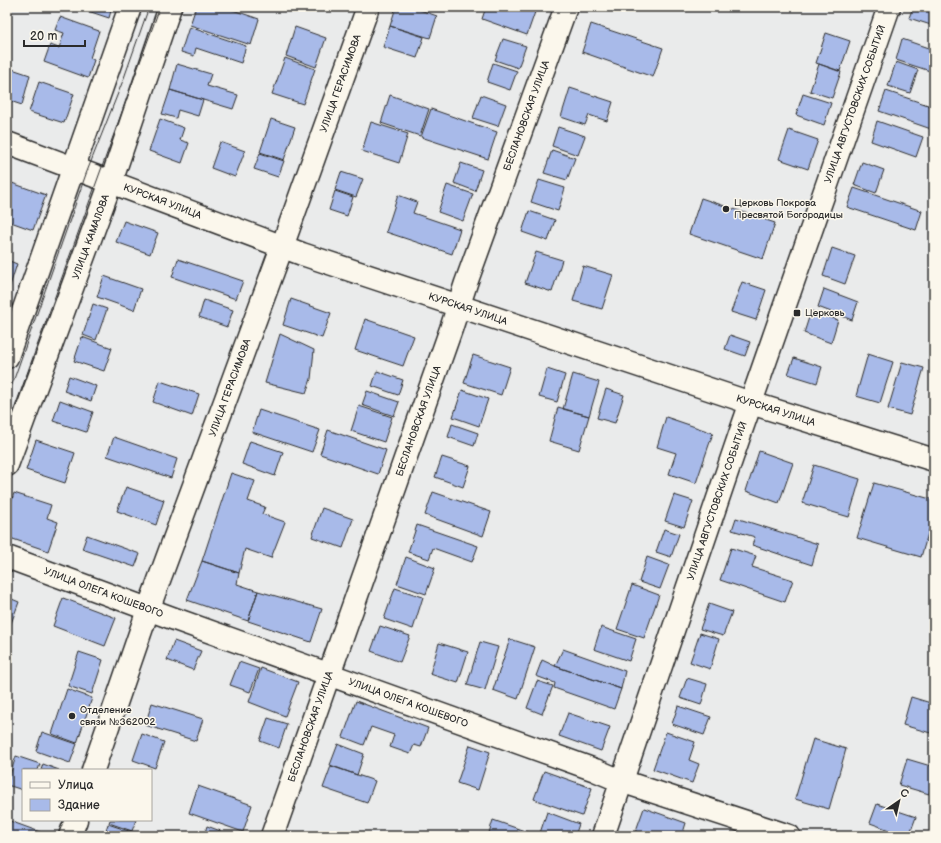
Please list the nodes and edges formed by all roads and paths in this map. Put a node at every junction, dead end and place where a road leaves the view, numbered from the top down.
1 (130, 7) edge
2 (170, 7) edge
3 (368, 7) edge
4 (566, 7) edge
5 (889, 7) edge
6 (7, 143) edge
7 (73, 169) junction
8 (110, 182) junction
9 (282, 247) junction
10 (458, 307) junction
11 (7, 357) edge
12 (751, 403) junction
13 (934, 460) edge
14 (7, 465) edge
15 (7, 556) edge
16 (148, 610) junction
17 (328, 675) junction
18 (93, 769) edge
19 (621, 781) junction
20 (76, 821) edge
21 (70, 836) edge
22 (272, 836) edge
23 (603, 836) edge
24 (789, 836) edge

1 - 7 street
2 - 8 street, УЛИЦА КАМАЛОВА
3 - 9 street, УЛИЦА ГЕРАСИМОВА
4 - 10 street, БЕСЛАНОВСКАЯ УЛИЦА
5 - 12 street, УЛИЦА АВГУСТОВСКИХ СОБЫТИЙ
6 - 7 street, КУРСКАЯ УЛИЦА
7 - 8 street, КУРСКАЯ УЛИЦА
7 - 11 street
8 - 9 street, КУРСКАЯ УЛИЦА
8 - 14 street, УЛИЦА КАМАЛОВА
9 - 10 street, КУРСКАЯ УЛИЦА
9 - 16 street, УЛИЦА ГЕРАСИМОВА
10 - 12 street, КУРСКАЯ УЛИЦА
10 - 17 street, БЕСЛАНОВСКАЯ УЛИЦА
12 - 13 street, КУРСКАЯ УЛИЦА
12 - 19 street, УЛИЦА АВГУСТОВСКИХ СОБЫТИЙ
15 - 16 street, УЛИЦА ОЛЕГА КОШЕВОГО
16 - 17 street, УЛИЦА ОЛЕГА КОШЕВОГО
16 - 18 street, УЛИЦА ГЕРАСИМОВА
17 - 19 street, УЛИЦА ОЛЕГА КОШЕВОГО
17 - 22 street, БЕСЛАНОВСКАЯ УЛИЦА
19 - 23 street, УЛИЦА АВГУСТОВСКИХ СОБЫТИЙ
19 - 24 street, УЛИЦА ОЛЕГА КОШЕВОГО
20 - 21 street

